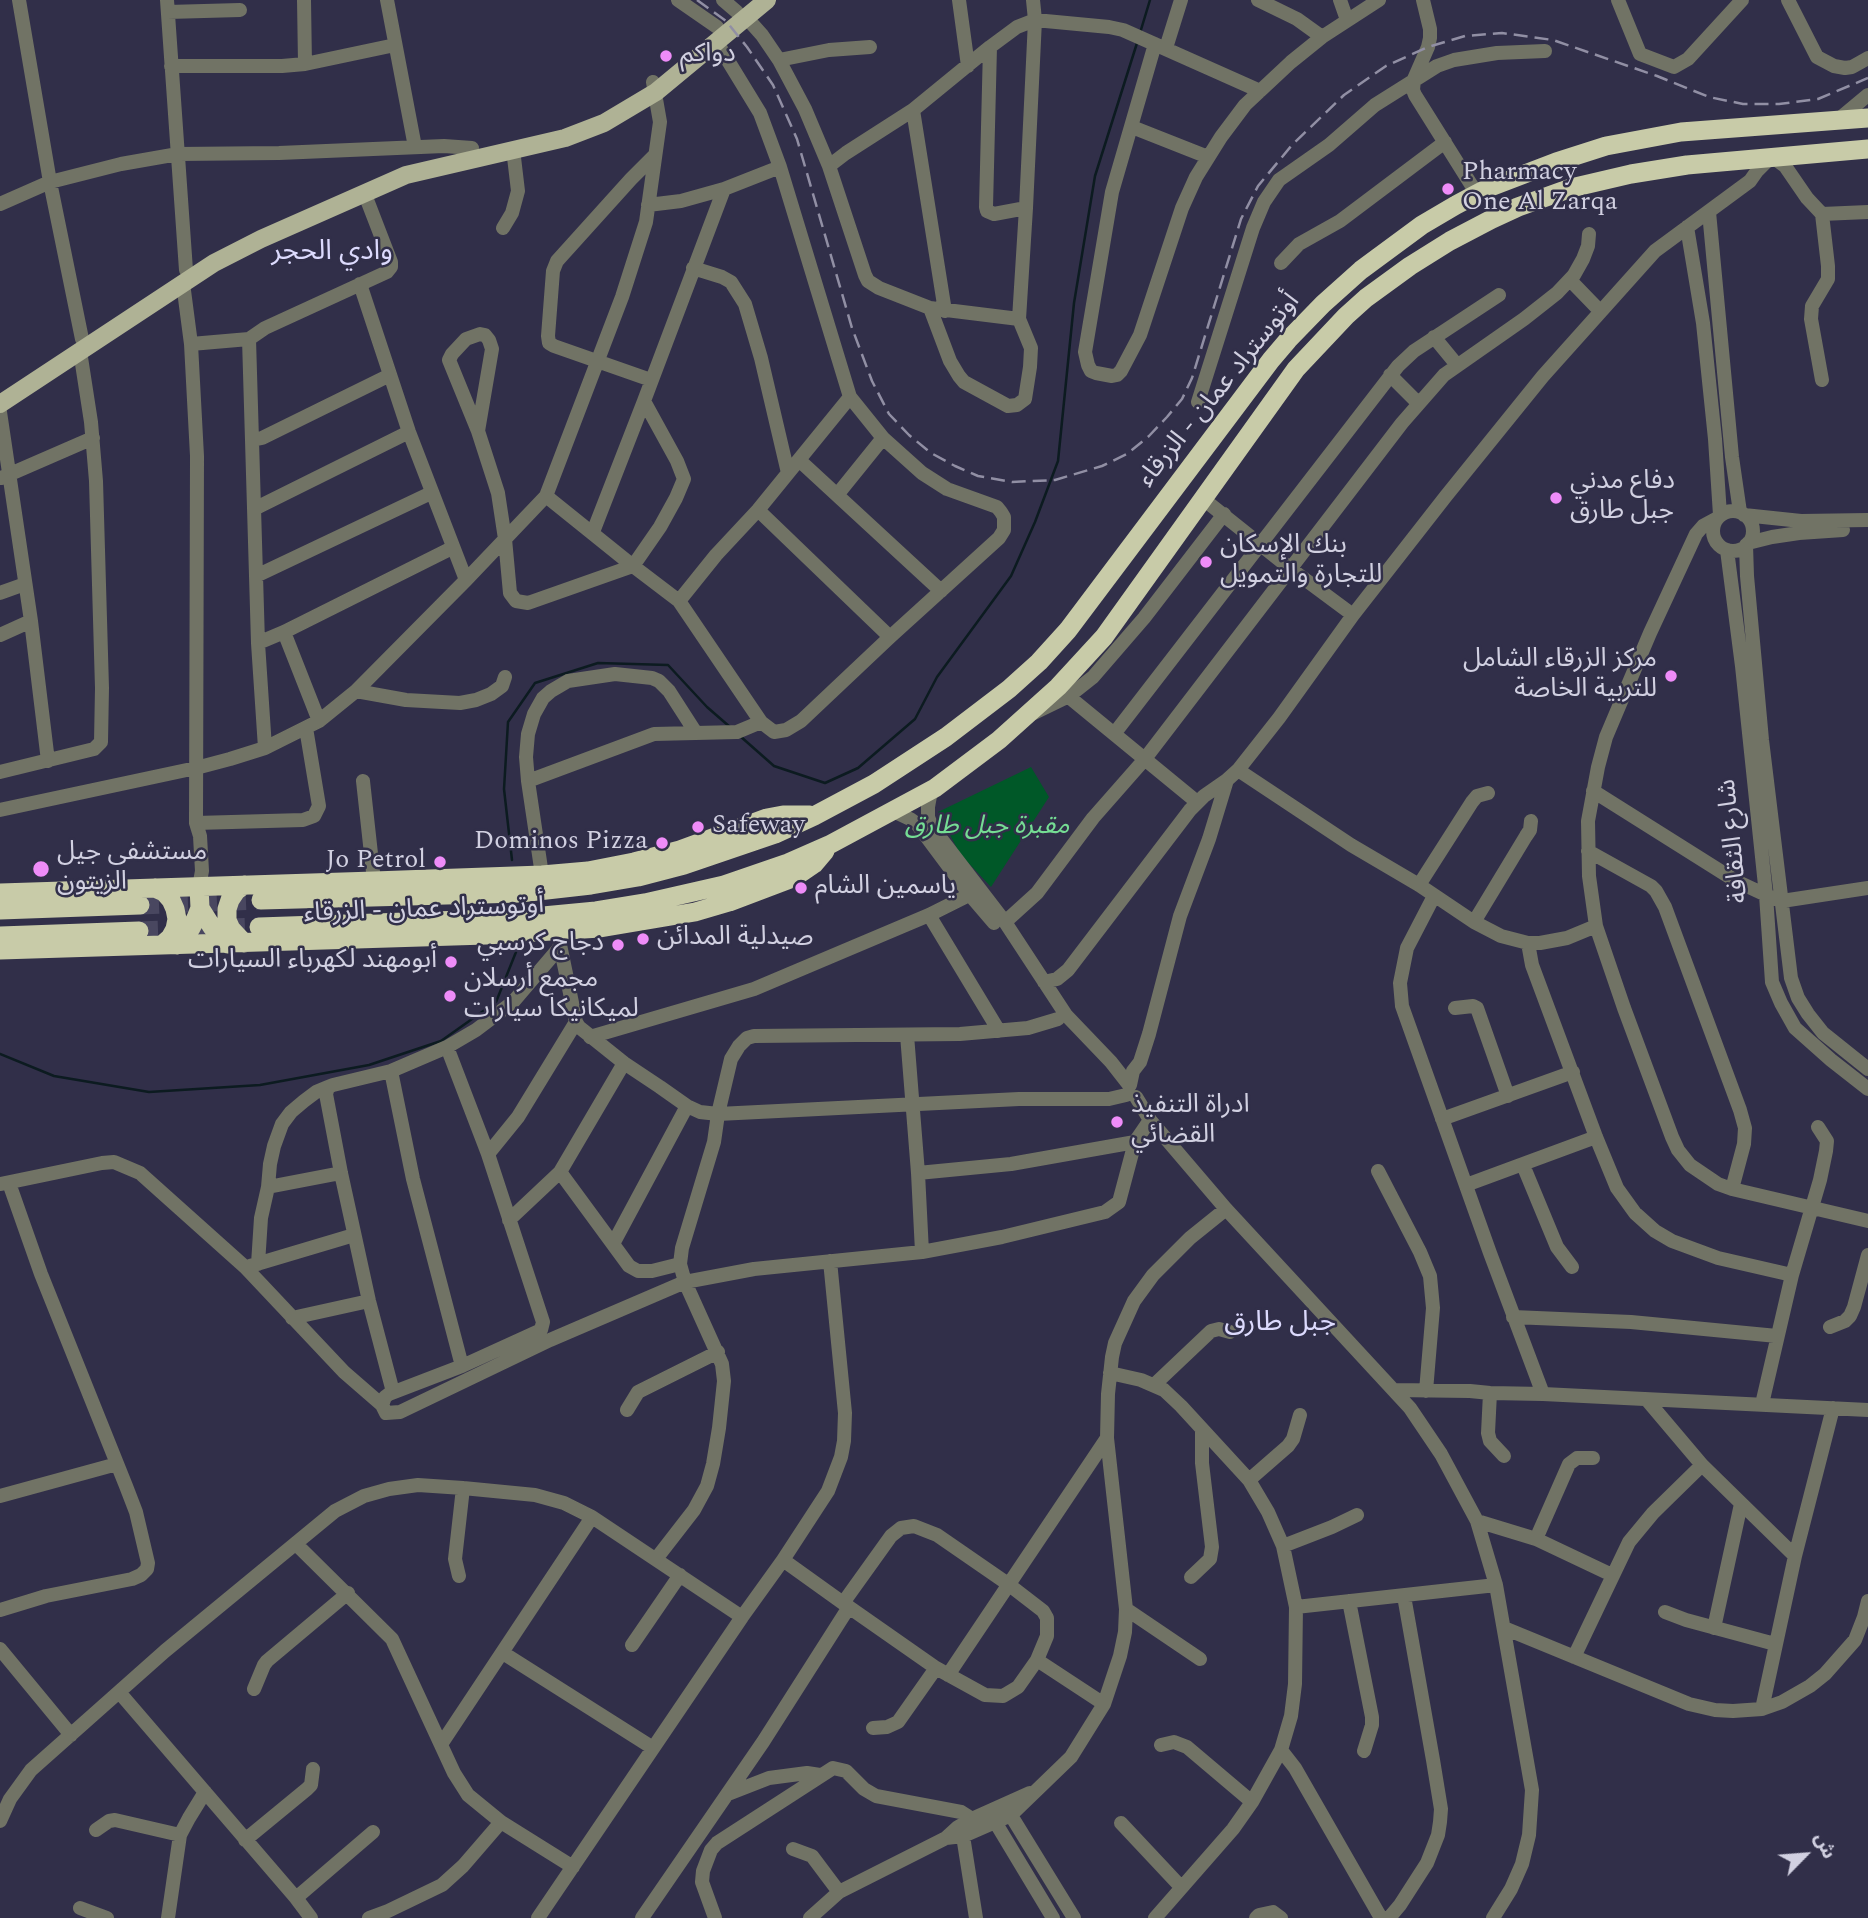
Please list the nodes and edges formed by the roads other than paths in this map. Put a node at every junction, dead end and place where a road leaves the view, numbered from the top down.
1 (19, 0) edge
2 (304, 0) edge
3 (387, 0) edge
4 (678, 0) edge
5 (723, 0) edge
6 (767, 0) edge
7 (959, 0) edge
8 (1033, 0) edge
9 (1181, 0) edge
10 (1258, 0) edge
11 (1340, 0) edge
12 (1379, 0) edge
13 (1423, 0) edge
14 (1618, 0) edge
15 (1742, 0) edge
16 (1788, 0) edge
17 (167, 6) edge
18 (745, 9) edge
19 (240, 10) dead end
20 (1034, 20) junction
21 (1347, 20) junction
22 (717, 34) junction
23 (1322, 37) junction
24 (1155, 43) junction
25 (395, 45) junction
26 (870, 47) dead end
27 (990, 47) junction
28 (1545, 51) dead end
29 (1868, 58) edge
30 (779, 60) junction
31 (304, 64) junction
32 (171, 66) junction
33 (968, 66) junction
34 (1414, 79) junction
35 (655, 87) junction
36 (1259, 90) junction
37 (1868, 95) edge
38 (1868, 106) edge
39 (914, 110) junction
40 (1852, 119) edge
41 (1132, 127) junction
42 (1445, 142) junction
43 (415, 147) junction
44 (472, 148) junction
45 (513, 149) junction
46 (1868, 149) edge
47 (178, 154) junction
48 (654, 156) junction
49 (1208, 157) junction
50 (1774, 158) junction
51 (829, 166) junction
52 (780, 167) junction
53 (50, 182) junction
54 (724, 189) junction
55 (364, 192) junction
56 (1477, 194) junction
57 (0, 204) edge
58 (648, 205) junction
59 (1026, 208) junction
60 (1709, 212) junction
61 (1868, 212) edge
62 (1822, 214) junction
63 (1687, 227) junction
64 (503, 228) dead end
65 (1589, 234) dead end
66 (1281, 263) dead end
67 (693, 268) junction
68 (184, 276) junction
69 (1570, 280) junction
70 (360, 284) junction
71 (1499, 295) dead end
72 (930, 308) junction
73 (945, 311) junction
74 (1600, 312) junction
75 (1018, 319) junction
76 (1434, 337) junction
77 (249, 339) junction
78 (191, 344) junction
79 (81, 345) junction
80 (597, 362) junction
81 (1457, 365) junction
82 (390, 375) junction
83 (1390, 375) junction
84 (651, 380) junction
85 (1822, 380) dead end
86 (0, 394) edge
87 (850, 397) junction
88 (644, 401) junction
89 (1198, 402) dead end
90 (1419, 403) junction
91 (0, 404) edge
92 (0, 412) edge
93 (478, 431) junction
94 (408, 432) junction
95 (93, 438) junction
96 (883, 438) junction
97 (252, 440) junction
98 (799, 460) junction
99 (788, 473) junction
100 (4, 477) edge
101 (431, 493) junction
102 (837, 495) junction
103 (546, 496) junction
104 (1202, 498) junction
105 (254, 509) junction
106 (758, 510) junction
107 (1224, 514) junction
108 (1742, 514) junction
109 (1718, 517) junction
110 (1868, 520) edge
111 (1868, 528) edge
112 (593, 532) junction
113 (505, 538) junction
114 (1714, 538) junction
115 (1260, 544) junction
116 (1692, 544) junction
117 (1747, 544) junction
118 (453, 548) junction
119 (1727, 550) junction
120 (633, 566) junction
121 (1292, 569) junction
122 (256, 576) junction
123 (466, 580) junction
124 (25, 584) junction
125 (941, 591) junction
126 (0, 593) edge
127 (679, 601) junction
128 (1353, 615) junction
129 (30, 621) junction
130 (284, 632) junction
131 (0, 635) edge
132 (890, 637) junction
133 (258, 643) junction
134 (505, 677) dead end
135 (356, 691) junction
136 (1064, 692) junction
137 (761, 722) junction
138 (313, 725) junction
139 (696, 733) junction
140 (1114, 734) junction
141 (265, 748) junction
142 (1144, 760) junction
143 (48, 761) junction
144 (196, 768) junction
145 (0, 772) edge
146 (1233, 775) junction
147 (363, 780) dead end
148 (528, 781) junction
149 (935, 788) junction
150 (1593, 791) junction
151 (1488, 793) dead end
152 (1197, 802) junction
153 (0, 810) edge
154 (893, 811) junction
155 (1531, 821) dead end
156 (196, 823) junction
157 (1588, 851) junction
158 (682, 858) junction
159 (542, 875) junction
160 (374, 881) junction
161 (244, 885) junction
162 (1419, 885) junction
163 (199, 887) junction
164 (155, 888) junction
165 (1868, 888) edge
166 (0, 893) edge
167 (974, 893) junction
168 (1766, 895) junction
169 (1434, 896) junction
170 (261, 900) tunnel mouth
171 (1782, 901) junction
172 (693, 903) junction
173 (140, 905) tunnel mouth
174 (200, 908) junction
175 (0, 910) edge
176 (929, 915) junction
177 (1005, 922) junction
178 (1474, 922) junction
179 (1596, 926) junction
180 (259, 927) tunnel mouth
181 (139, 931) tunnel mouth
182 (0, 936) edge
183 (559, 940) junction
184 (236, 943) junction
185 (1528, 943) junction
186 (170, 945) junction
187 (0, 950) edge
188 (1044, 982) junction
189 (1455, 1008) dead end
190 (1058, 1019) junction
191 (576, 1022) junction
192 (999, 1031) junction
193 (907, 1035) junction
194 (590, 1037) junction
195 (447, 1046) junction
196 (624, 1063) junction
197 (1868, 1069) edge
198 (391, 1071) junction
199 (1573, 1072) junction
200 (328, 1087) junction
201 (1868, 1088) edge
202 (1131, 1090) junction
203 (1508, 1096) junction
204 (912, 1104) junction
205 (687, 1106) junction
206 (718, 1114) junction
207 (1442, 1119) junction
208 (1150, 1120) junction
209 (1818, 1127) dead end
210 (1596, 1137) junction
211 (1136, 1142) junction
212 (488, 1154) junction
213 (1523, 1165) junction
214 (1378, 1171) dead end
215 (561, 1172) junction
216 (341, 1173) junction
217 (918, 1173) junction
218 (4, 1184) edge
219 (1466, 1185) junction
220 (268, 1187) junction
221 (1732, 1189) junction
222 (1810, 1208) junction
223 (1226, 1209) junction
224 (509, 1220) junction
225 (1868, 1221) edge
226 (354, 1235) junction
227 (613, 1244) junction
228 (922, 1252) junction
229 (1868, 1255) edge
230 (830, 1261) junction
231 (680, 1264) junction
232 (251, 1266) junction
233 (1572, 1267) dead end
234 (1792, 1275) junction
235 (685, 1282) junction
236 (369, 1301) junction
237 (1513, 1317) junction
238 (292, 1318) junction
239 (1830, 1327) dead end
240 (1230, 1332) dead end
241 (1776, 1336) junction
242 (718, 1352) junction
243 (462, 1366) junction
244 (1110, 1373) junction
245 (1153, 1384) junction
246 (1394, 1390) junction
247 (1426, 1391) junction
248 (394, 1392) junction
249 (1490, 1393) junction
250 (1543, 1394) junction
251 (1647, 1400) junction
252 (1762, 1404) junction
253 (382, 1405) junction
254 (1833, 1408) junction
255 (627, 1410) dead end
256 (1868, 1410) edge
257 (1300, 1415) dead end
258 (1202, 1429) junction
259 (1107, 1438) junction
260 (1504, 1456) dead end
261 (1593, 1458) dead end
262 (117, 1464) junction
263 (1702, 1465) junction
264 (1249, 1480) junction
265 (463, 1488) junction
266 (0, 1496) edge
267 (1741, 1503) junction
268 (1357, 1515) dead end
269 (592, 1517) junction
270 (1477, 1521) junction
271 (1535, 1539) junction
272 (296, 1544) junction
273 (1283, 1546) junction
274 (1795, 1556) junction
275 (656, 1559) junction
276 (783, 1560) junction
277 (680, 1575) junction
278 (1612, 1575) junction
279 (459, 1576) dead end
280 (1191, 1577) dead end
281 (1008, 1584) junction
282 (1496, 1585) junction
283 (348, 1593) junction
284 (1404, 1596) junction
285 (1349, 1601) junction
286 (1868, 1601) edge
287 (846, 1605) junction
288 (1296, 1607) junction
289 (1126, 1609) junction
290 (0, 1611) edge
291 (1665, 1612) dead end
292 (742, 1617) junction
293 (1504, 1628) junction
294 (1714, 1628) junction
295 (1775, 1644) junction
296 (632, 1645) dead end
297 (0, 1649) edge
298 (503, 1653) junction
299 (1574, 1657) junction
300 (1200, 1658) dead end
301 (1037, 1660) junction
302 (942, 1672) junction
303 (254, 1689) dead end
304 (119, 1692) junction
305 (1104, 1704) junction
306 (1762, 1709) junction
307 (873, 1728) dead end
308 (71, 1735) junction
309 (442, 1743) junction
310 (1161, 1745) dead end
311 (653, 1748) junction
312 (1281, 1749) junction
313 (1364, 1751) dead end
314 (313, 1769) dead end
315 (820, 1775) junction
316 (205, 1792) junction
317 (727, 1795) junction
318 (1252, 1802) junction
319 (1008, 1810) junction
320 (992, 1817) junction
321 (972, 1819) junction
322 (0, 1821) edge
323 (501, 1822) junction
324 (1121, 1823) dead end
325 (96, 1830) dead end
326 (373, 1832) dead end
327 (960, 1832) junction
328 (180, 1835) junction
329 (245, 1840) junction
330 (793, 1849) dead end
331 (573, 1867) junction
332 (1181, 1887) junction
333 (839, 1892) junction
334 (296, 1898) junction
335 (80, 1908) dead end
336 (390, 1914) edge
337 (1162, 1915) edge
338 (107, 1918) edge
339 (168, 1918) edge
340 (310, 1918) edge
341 (369, 1918) edge
342 (538, 1918) edge
343 (642, 1918) edge
344 (715, 1918) edge
345 (810, 1918) edge
346 (976, 1918) edge
347 (1053, 1918) edge
348 (1074, 1918) edge
349 (1256, 1918) edge
350 (1281, 1918) edge
351 (1381, 1918) edge
352 (1389, 1918) edge
353 (1493, 1918) edge

1 - 53 street
2 - 31 street
3 - 25 street
4 - 22 street
5 - 18 street
6 - 18 main road
7 - 33 street
8 - 20 street
9 - 24 street
10 - 23 street
11 - 21 street
12 - 21 street
13 - 34 street
14 - 15 street
16 - 29 street
17 - 19 street
17 - 32 street
18 - 22 main road
18 - 30 street
20 - 24 street
20 - 27 street
20 - 59 street
21 - 23 street
22 - 35 main road
22 - 52 street
23 - 36 street
24 - 36 street
24 - 41 street
25 - 31 street
25 - 43 street
26 - 30 street
27 - 33 street
27 - 59 street
28 - 34 street
30 - 51 street
31 - 32 street
32 - 47 street
33 - 39 street
34 - 42 street
34 - 89 street
35 - 44 main road
35 - 45 main road
35 - 48 street
36 - 49 street
37 - 40 street
38 - 40 street
39 - 51 street
39 - 73 street
40 - 56 highway, أوتوستراد عمان - الزرقاء
41 - 49 street
41 - 49 street
42 - 56 street
42 - 66 street
43 - 44 street
43 - 47 street
44 - 68 main road
45 - 55 main road
45 - 64 street
46 - 50 highway, أوتوستراد عمان - الزرقاء
47 - 53 street
47 - 68 street
48 - 58 street
48 - 80 street
50 - 60 street
50 - 62 street
50 - 104 highway, أوتوستراد عمان - الزرقاء
51 - 72 street
52 - 54 street
52 - 87 street
53 - 57 street
53 - 79 street
54 - 58 street
54 - 67 street
55 - 68 main road
55 - 70 street
56 - 158 highway, أوتوستراد عمان - الزرقاء
58 - 80 street
59 - 75 street
60 - 63 street
60 - 108 street
61 - 62 street
62 - 85 street
63 - 74 street
63 - 109 street
65 - 69 street
67 - 84 street
67 - 99 street
68 - 78 street
68 - 79 main road
69 - 74 street
69 - 81 street
70 - 77 street
70 - 82 street
71 - 76 street
72 - 73 street
72 - 75 street
73 - 75 street
74 - 128 street
76 - 81 street
76 - 83 street
77 - 78 street
77 - 97 street
78 - 144 street
79 - 86 main road
79 - 91 main road
79 - 95 street
80 - 84 street
80 - 103 street
81 - 90 street
82 - 94 street
82 - 97 street
83 - 90 street
83 - 115 street
84 - 88 street
87 - 96 street
87 - 98 street
88 - 112 street
88 - 120 street
90 - 121 street
92 - 100 street
93 - 93 street
93 - 113 street
94 - 101 street
94 - 105 street
95 - 100 street
95 - 143 street
96 - 102 street
96 - 125 street
97 - 105 street
98 - 99 street
98 - 102 street
99 - 106 street
100 - 124 street
101 - 118 street
101 - 122 street
102 - 125 street
103 - 112 street
103 - 113 street
104 - 107 street
104 - 136 highway, أوتوستراد عمان - الزرقاء
105 - 122 street
106 - 127 street
106 - 132 street
107 - 115 street
107 - 136 street
108 - 109 street
108 - 110 street
108 - 117 street
109 - 114 street
109 - 116 street
111 - 117 street
112 - 120 street
113 - 120 street
113 - 123 street
114 - 116 street
114 - 119 street
115 - 121 street
115 - 140 street
116 - 150 street
117 - 119 street
117 - 171 street, شارع الثقافة
118 - 123 street
118 - 130 street
119 - 168 street, شارع الثقافة
120 - 127 street
121 - 128 street
121 - 142 street
122 - 133 street
123 - 135 street
124 - 126 street
124 - 129 street
125 - 132 street
127 - 137 street
128 - 146 street
129 - 131 street
129 - 143 street
130 - 133 street
130 - 138 street
132 - 137 street
133 - 141 street
134 - 135 street
135 - 138 street
136 - 140 street
136 - 149 highway, أوتوستراد عمان - الزرقاء
137 - 139 street
138 - 141 street
138 - 156 street
139 - 148 street
139 - 148 street
140 - 142 street
141 - 144 street
142 - 152 street
142 - 177 street
143 - 145 street
144 - 153 street
144 - 156 street
146 - 152 street
146 - 162 street
146 - 202 street
147 - 160 street
148 - 159 street
149 - 154 highway, أوتوستراد عمان - الزرقاء
149 - 167 street
150 - 157 street
150 - 168 street
151 - 162 street
152 - 188 street
154 - 167 street
154 - 172 highway, أوتوستراد عمان - الزرقاء
155 - 178 street
156 - 163 street
157 - 179 street
157 - 221 street
158 - 159 highway, أوتوستراد عمان - الزرقاء
158 - 170 highway, أوتوستراد عمان - الزرقاء
159 - 160 highway, أوتوستراد عمان - الزرقاء
160 - 161 highway, أوتوستراد عمان - الزرقاء
161 - 163 highway, أوتوستراد عمان - الزرقاء
161 - 184 highway
162 - 169 street
163 - 164 highway, أوتوستراد عمان - الزرقاء
163 - 174 highway
164 - 166 highway, أوتوستراد عمان - الزرقاء
164 - 186 highway
165 - 171 street
167 - 176 street
167 - 177 street
167 - 190 street
168 - 171 street
168 - 201 street, شارع الثقافة
169 - 178 street
169 - 207 street
171 - 197 street, شارع الثقافة
172 - 180 highway, أوتوستراد عمان - الزرقاء
172 - 183 highway, أوتوستراد عمان - الزرقاء
173 - 175 highway
174 - 184 highway
174 - 186 highway
176 - 192 street
176 - 194 street
177 - 188 street
178 - 185 street
179 - 185 street
179 - 221 street
181 - 182 highway
183 - 184 highway, أوتوستراد عمان - الزرقاء
183 - 191 street
183 - 195 street
184 - 186 highway, أوتوستراد عمان - الزرقاء
185 - 199 street
186 - 187 highway, أوتوستراد عمان - الزرقاء
188 - 202 street
189 - 203 street
190 - 192 street
190 - 202 street
191 - 194 street
191 - 212 street
192 - 193 street
193 - 204 street
193 - 206 street
194 - 196 street
195 - 198 street
195 - 212 street
196 - 205 street
196 - 215 street
198 - 200 street
198 - 243 street
199 - 203 street
199 - 210 street
200 - 216 street
200 - 220 street
202 - 204 street
202 - 208 street
203 - 207 street
204 - 206 street
204 - 217 street
205 - 206 street
205 - 227 street
206 - 231 street
207 - 219 street
208 - 211 street
208 - 223 street
209 - 222 street
210 - 213 street
210 - 234 street
211 - 217 street
211 - 228 street
212 - 224 street
213 - 219 street
213 - 233 street
214 - 247 street
215 - 224 street
215 - 227 street
216 - 220 street
216 - 226 street
217 - 228 street
218 - 232 street
218 - 262 street
219 - 237 street
220 - 232 street
221 - 222 street
222 - 225 street
222 - 234 street
223 - 244 street
223 - 246 street
224 - 243 street
226 - 232 street
226 - 236 street
227 - 231 street
228 - 230 street
229 - 239 street
230 - 235 street
230 - 276 street
231 - 235 street
232 - 238 street
234 - 241 street
235 - 242 street
235 - 253 street
236 - 238 street
236 - 248 street
237 - 241 street
237 - 250 street
238 - 253 street
240 - 245 street
241 - 252 street
242 - 255 street
242 - 275 street
243 - 248 street
244 - 245 street
244 - 259 street
245 - 258 street
246 - 247 street
246 - 270 street
247 - 249 street
248 - 253 street
249 - 250 street
249 - 260 street
250 - 251 street
251 - 252 street
251 - 263 street
252 - 254 street
254 - 256 street
254 - 274 street
257 - 264 street
258 - 264 street
258 - 280 street
259 - 281 street
259 - 289 street
261 - 271 street
262 - 266 street
262 - 290 street
263 - 267 street
263 - 278 street
264 - 273 street
265 - 269 street
265 - 272 street
265 - 279 street
267 - 274 street
267 - 294 street
268 - 273 street
269 - 275 street
269 - 298 street
270 - 271 street
270 - 282 street
271 - 278 street
272 - 283 street
272 - 304 street
273 - 288 street
274 - 295 street
275 - 277 street
276 - 287 street
276 - 292 street
277 - 292 street
277 - 296 street
278 - 299 street
281 - 287 street
281 - 301 street
281 - 302 street
282 - 284 street
282 - 293 street
283 - 303 street
283 - 309 street
284 - 285 street
284 - 352 street
285 - 288 street
285 - 313 street
286 - 306 street
287 - 302 street
287 - 317 street
288 - 312 street
289 - 300 street
289 - 305 street
291 - 294 street
292 - 311 street
293 - 299 street
293 - 353 street
294 - 295 street
295 - 306 street
297 - 308 street
298 - 309 street
298 - 311 street
299 - 306 street
301 - 302 street
301 - 305 street
302 - 307 street
304 - 308 street
304 - 316 street
305 - 319 street
308 - 322 street
309 - 323 street
310 - 318 street
311 - 331 street
312 - 318 street
312 - 351 street
314 - 329 street
315 - 317 street
315 - 321 street
315 - 344 street
316 - 328 street
316 - 329 street
317 - 343 street
318 - 332 street
319 - 320 street
319 - 348 street
320 - 321 street
320 - 327 street
320 - 347 street
321 - 327 street
323 - 331 street
323 - 336 street
324 - 332 street
325 - 328 street
326 - 334 street
327 - 333 street
327 - 346 street
328 - 339 street
329 - 334 street
330 - 333 street
331 - 342 street
332 - 337 street
333 - 345 street
334 - 340 street
335 - 338 street
336 - 341 street
349 - 350 street

